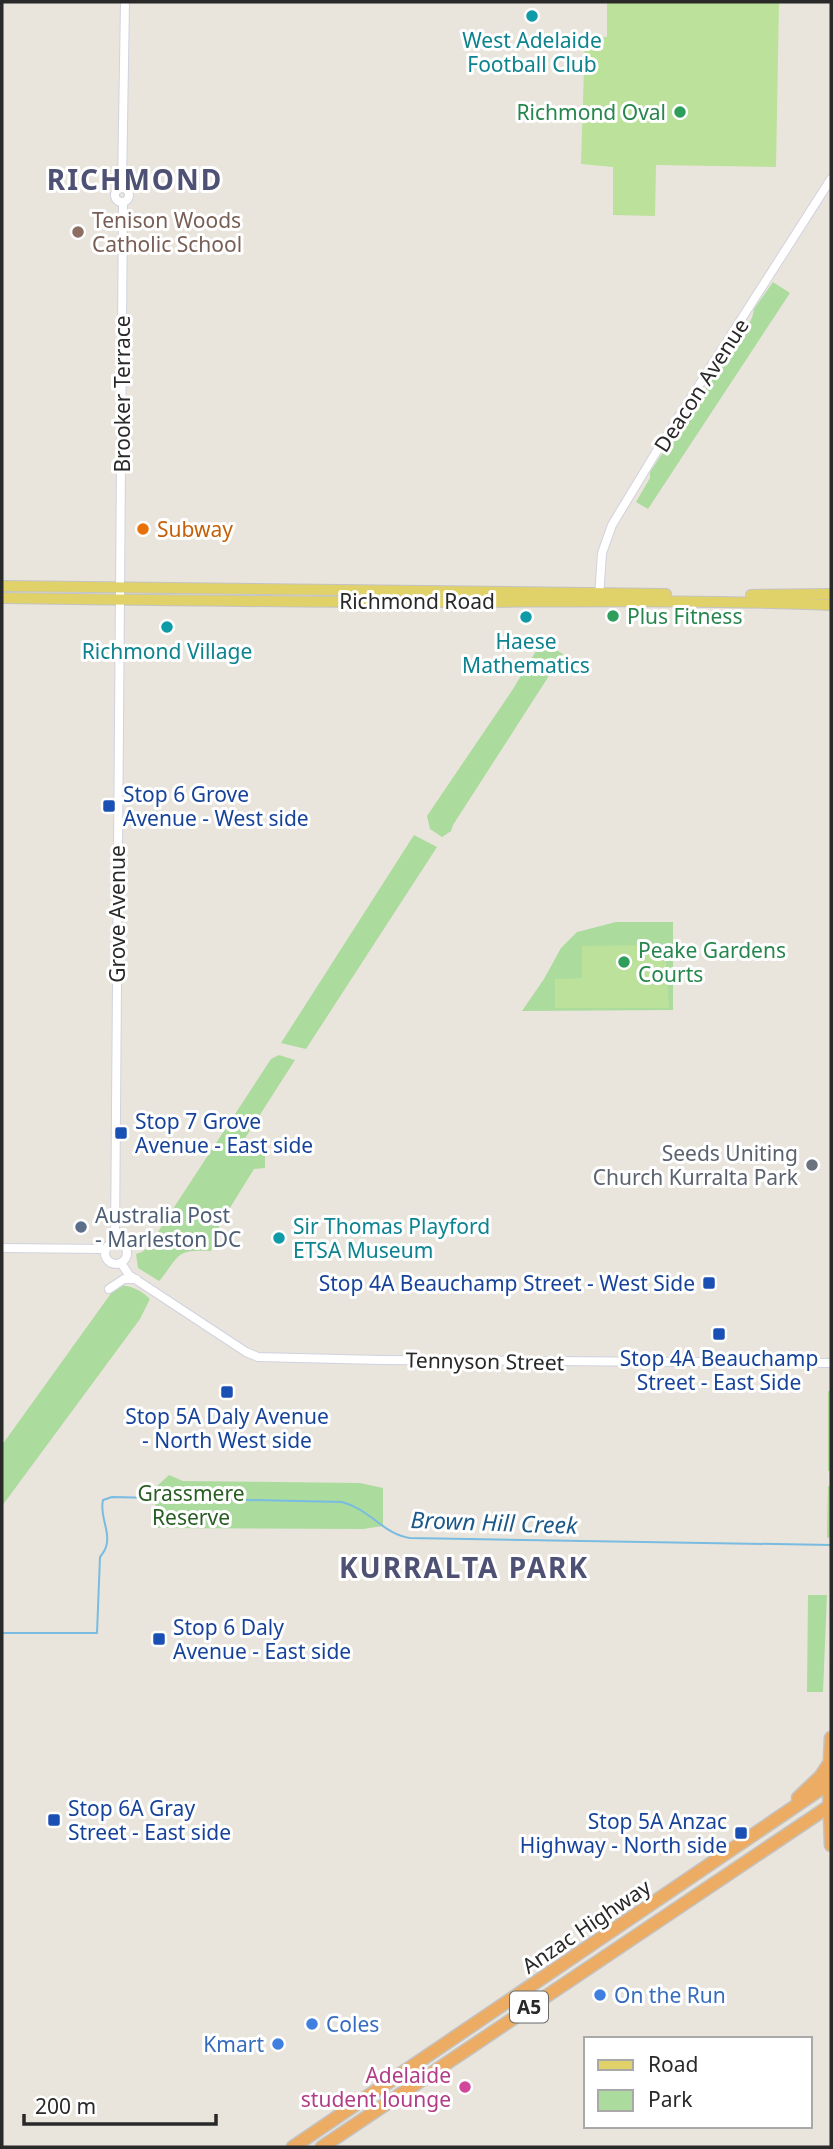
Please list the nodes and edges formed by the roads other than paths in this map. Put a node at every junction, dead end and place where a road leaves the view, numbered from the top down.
1 (125, 2) edge
2 (831, 179) edge
3 (2, 586) edge
4 (120, 587) junction
5 (831, 594) edge
6 (599, 596) junction
7 (2, 598) edge
8 (120, 600) junction
9 (831, 605) edge
10 (115, 1242) junction
11 (2, 1248) edge
12 (106, 1249) junction
13 (123, 1260) junction
14 (136, 1279) junction
15 (109, 1289) dead end
16 (159, 1293) junction
17 (831, 1363) edge
18 (831, 1738) edge
19 (830, 1762) edge
20 (830, 1783) edge
21 (831, 1805) edge
22 (779, 1819) junction
23 (804, 1825) junction
24 (831, 1840) edge
25 (831, 1845) edge
26 (710, 1865) junction
27 (737, 1868) junction
28 (578, 1955) junction
29 (597, 1962) junction
30 (559, 1967) junction
31 (573, 1977) junction
32 (474, 2025) junction
33 (484, 2038) junction
34 (293, 2147) edge
35 (322, 2147) edge

1 - 4 street, Brooker Terrace
2 - 6 street, Deacon Avenue
3 - 4 main road, Richmond Road
4 - 6 main road, Richmond Road
4 - 8 street, Grove Avenue
5 - 6 main road, Richmond Road
6 - 8 main road, Richmond Road
6 - 9 main road, Richmond Road
7 - 8 main road, Richmond Road
8 - 10 street, Grove Avenue
10 - 12 street
10 - 13 street
11 - 12 street
12 - 13 street
13 - 14 street, Tennyson Street
13 - 16 street, Tennyson Street
14 - 15 street
14 - 16 street, Tennyson Street
16 - 17 street, Tennyson Street
18 - 19 highway
19 - 20 highway
19 - 22 highway
20 - 21 highway
20 - 22 highway, Anzac Highway / A5
21 - 23 highway, Anzac Highway / A5
21 - 24 highway
22 - 26 highway, Anzac Highway / A5
23 - 24 highway
23 - 27 highway, Anzac Highway / A5
24 - 25 highway
26 - 27 highway
26 - 28 highway, Anzac Highway / A5
27 - 29 highway, Anzac Highway / A5
28 - 29 highway
28 - 30 highway, Anzac Highway / A5
29 - 31 highway, Anzac Highway / A5
30 - 31 highway
30 - 32 highway, Anzac Highway / A5
31 - 33 highway, Anzac Highway / A5
32 - 33 highway
32 - 34 highway, Anzac Highway / A5
33 - 35 highway, Anzac Highway / A5

